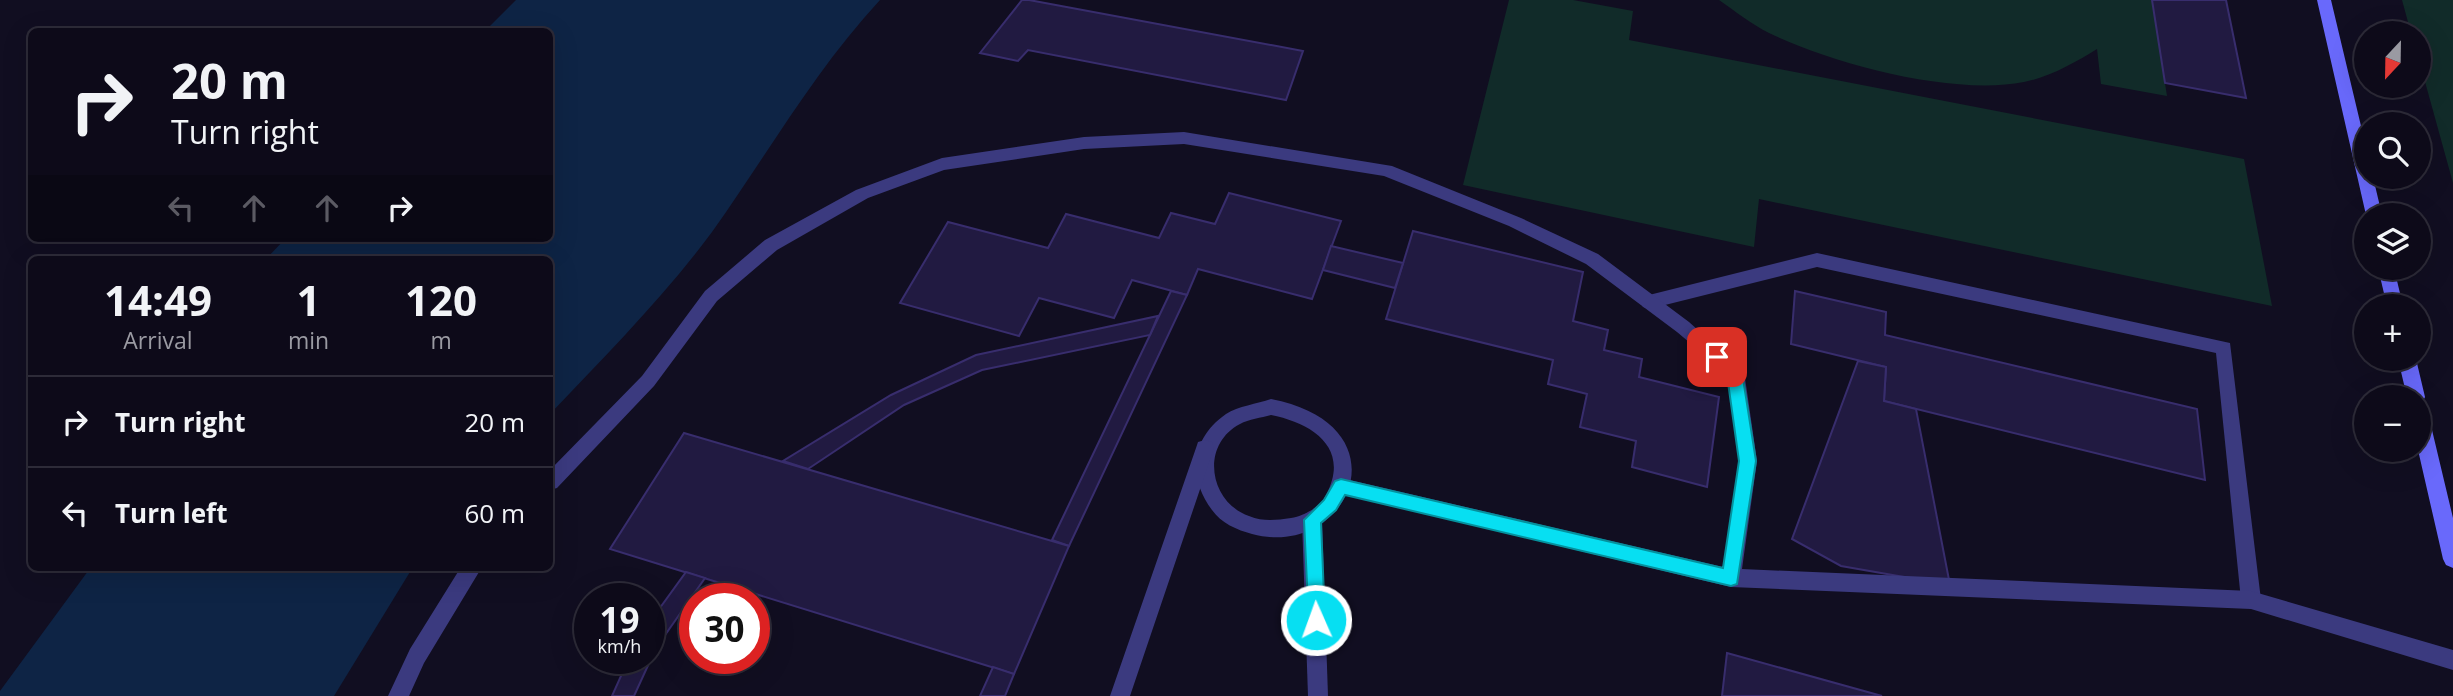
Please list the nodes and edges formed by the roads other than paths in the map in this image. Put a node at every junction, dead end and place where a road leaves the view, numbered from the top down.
1 (2324, 0) edge
2 (2371, 203) edge
3 (1649, 302) junction
4 (1205, 449) junction
5 (2430, 462) edge
6 (553, 479) edge
7 (1341, 486) junction
8 (1312, 520) junction
9 (2453, 559) edge
10 (469, 571) edge
11 (1731, 578) junction
12 (2251, 600) junction
13 (2453, 660) edge
14 (398, 696) edge
15 (1120, 696) edge
16 (1318, 696) edge

1 - 2 main road
3 - 6 street
3 - 11 street
3 - 12 street
4 - 7 street
4 - 8 street
4 - 15 street
5 - 9 main road
7 - 8 street
7 - 11 street
8 - 16 street
10 - 14 street
11 - 12 street
12 - 13 street

